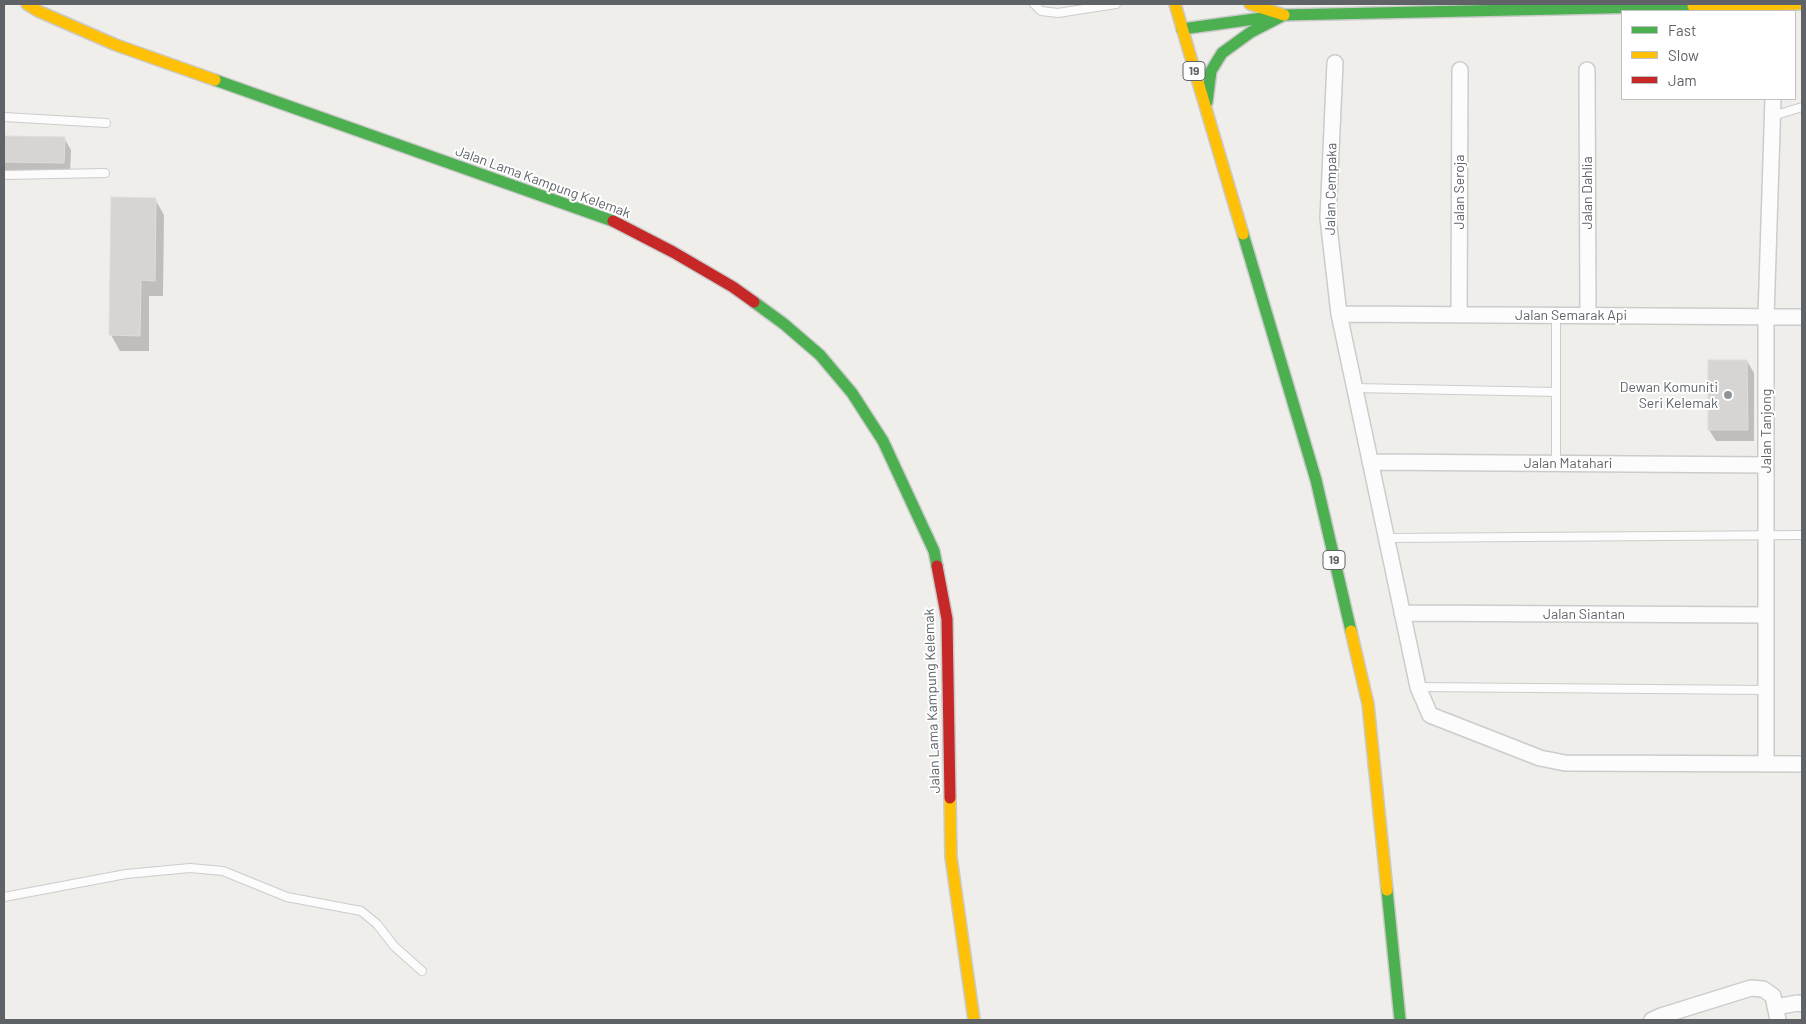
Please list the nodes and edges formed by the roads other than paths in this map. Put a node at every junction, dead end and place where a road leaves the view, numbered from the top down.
1 (26, 4) edge
2 (1034, 4) edge
3 (1116, 4) edge
4 (1175, 4) edge
5 (1250, 4) edge
6 (1802, 4) edge
7 (1106, 5) edge
8 (1694, 5) edge
9 (1284, 15) junction
10 (1182, 29) junction
11 (1335, 63) dead end
12 (1460, 70) dead end
13 (1587, 70) dead end
14 (1773, 100) edge
15 (1802, 108) edge
16 (1206, 112) junction
17 (4, 116) edge
18 (1773, 116) junction
19 (106, 123) dead end
20 (105, 173) dead end
21 (4, 175) edge
22 (1339, 314) junction
23 (1459, 315) junction
24 (1556, 315) junction
25 (1588, 316) junction
26 (1766, 316) junction
27 (1802, 317) edge
28 (1355, 388) junction
29 (1556, 392) junction
30 (1370, 462) junction
31 (1556, 463) junction
32 (1766, 465) junction
33 (1766, 535) junction
34 (1802, 535) edge
35 (1386, 538) junction
36 (1402, 612) junction
37 (1766, 615) junction
38 (1418, 687) junction
39 (1766, 690) junction
40 (1766, 764) junction
41 (1802, 764) edge
42 (4, 897) edge
43 (422, 971) dead end
44 (1802, 1004) edge
45 (1777, 1014) edge
46 (974, 1020) edge
47 (1400, 1020) edge
48 (1652, 1020) edge

1 - 46 street, Jalan Lama Kampung Kelemak
2 - 7 lane
3 - 7 lane
4 - 10 street, 19
5 - 9 street
6 - 8 street
8 - 9 street
9 - 10 street
9 - 16 street
10 - 16 street, 19
11 - 22 street, Jalan Cempaka
12 - 23 street, Jalan Seroja
13 - 25 street, Jalan Dahlia
14 - 18 street, Jalan Tanjong
15 - 18 lane
16 - 47 street, 19
17 - 19 lane
18 - 26 street, Jalan Tanjong
20 - 21 lane
22 - 23 street, Jalan Semarak Api
22 - 28 street, Jalan Cempaka
23 - 24 street, Jalan Semarak Api
24 - 25 street, Jalan Semarak Api
24 - 29 lane
25 - 26 street, Jalan Semarak Api
26 - 27 street, Jalan Semarak Api
26 - 32 street, Jalan Tanjong
28 - 29 lane
28 - 30 street, Jalan Cempaka
29 - 31 lane
30 - 31 street, Jalan Matahari
30 - 35 street, Jalan Cempaka
31 - 32 street, Jalan Matahari
32 - 33 street, Jalan Tanjong
33 - 34 lane
33 - 35 lane
33 - 37 street, Jalan Tanjong
35 - 36 street, Jalan Cempaka
36 - 37 street, Jalan Siantan
36 - 38 street, Jalan Cempaka
37 - 39 street, Jalan Tanjong
38 - 39 lane
38 - 40 street, Jalan Cempaka
39 - 40 street, Jalan Tanjong
40 - 41 street, Jalan Cempaka
42 - 43 lane
44 - 45 street
45 - 48 street

